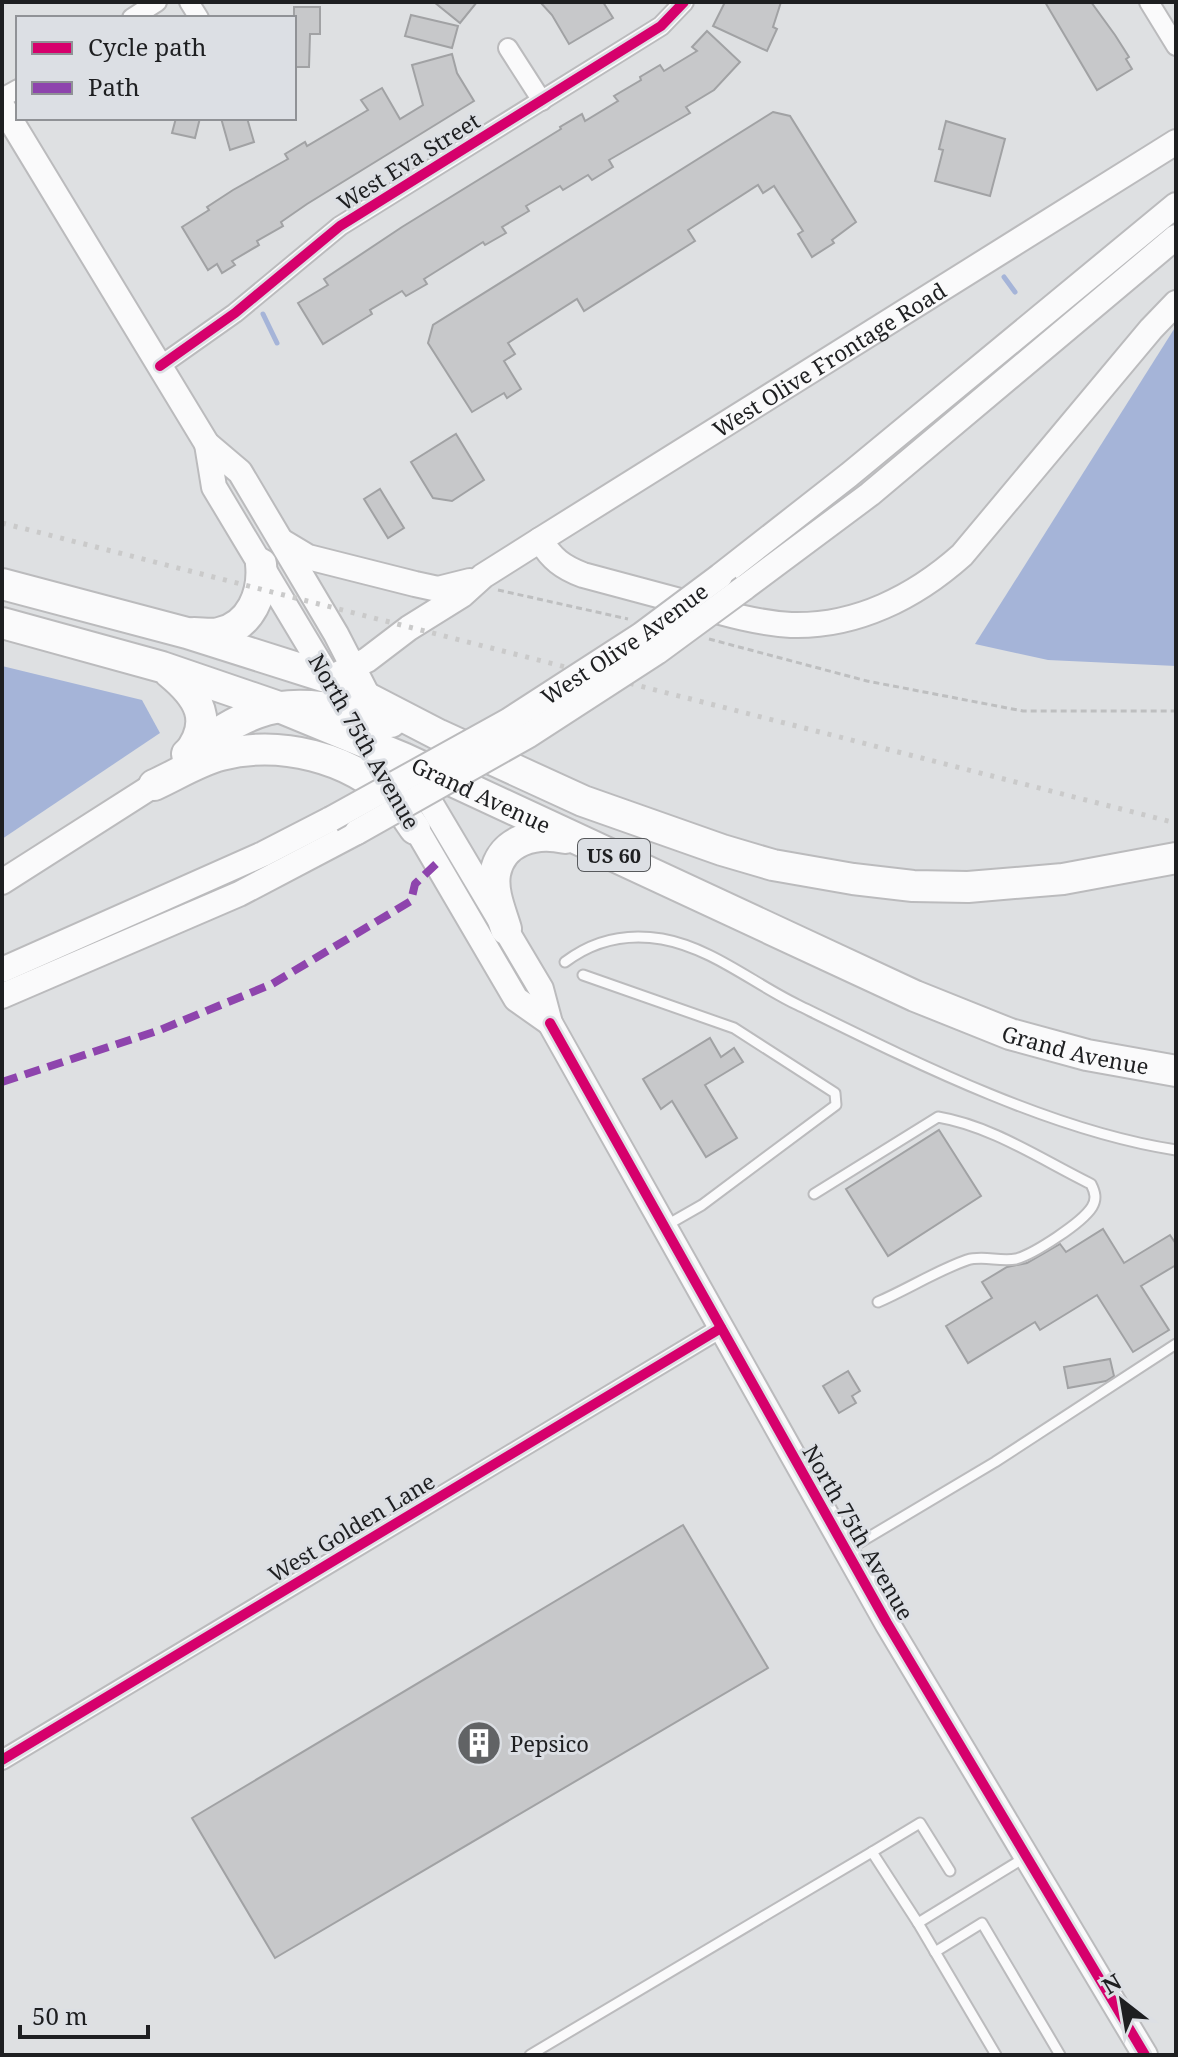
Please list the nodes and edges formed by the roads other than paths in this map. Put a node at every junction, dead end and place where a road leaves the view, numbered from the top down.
1 (157, 2) edge
2 (684, 2) edge
3 (1149, 2) edge
4 (135, 16) edge
5 (1176, 46) edge
6 (508, 48) dead end
7 (542, 101) junction
8 (2, 106) edge
9 (1176, 142) edge
10 (1176, 205) edge
11 (1176, 237) edge
12 (1176, 303) edge
13 (160, 366) junction
14 (207, 444) junction
15 (540, 540) junction
16 (280, 541) junction
17 (261, 564) junction
18 (487, 583) junction
19 (2, 584) edge
20 (2, 623) edge
21 (187, 633) junction
22 (162, 667) junction
23 (340, 673) junction
24 (245, 697) junction
25 (279, 707) junction
26 (366, 718) junction
27 (187, 754) junction
28 (403, 758) junction
29 (154, 785) junction
30 (415, 829) junction
31 (588, 843) junction
32 (1176, 858) edge
33 (2, 882) edge
34 (506, 929) junction
35 (565, 962) dead end
36 (2, 970) edge
37 (583, 975) dead end
38 (2, 996) edge
39 (550, 1023) junction
40 (1176, 1071) edge
41 (1176, 1150) edge
42 (814, 1194) dead end
43 (664, 1227) junction
44 (878, 1302) dead end
45 (721, 1328) junction
46 (1176, 1344) edge
47 (846, 1550) junction
48 (2, 1760) edge
49 (872, 1852) junction
50 (1026, 1857) junction
51 (950, 1871) dead end
52 (918, 1923) junction
53 (935, 1952) junction
54 (530, 2055) edge
55 (996, 2055) edge
56 (1060, 2055) edge
57 (1145, 2055) edge

1 - 4 street
2 - 7 street, West Eva Street
3 - 5 street
6 - 7 street
7 - 13 street, West Eva Street
8 - 13 main road, North 75th Avenue
9 - 15 main road, West Olive Frontage Road
10 - 36 main road, West Olive Avenue, bridge
11 - 38 main road, West Olive Avenue, bridge
12 - 15 main road
13 - 14 main road, North 75th Avenue
14 - 16 main road, North 75th Avenue
14 - 17 main road, North 75th Avenue
15 - 18 main road, West Olive Frontage Road
16 - 18 main road
16 - 23 main road, North 75th Avenue
17 - 21 highway
17 - 23 main road, North 75th Avenue
18 - 23 main road
19 - 21 highway, Grand Avenue / US 60
20 - 22 highway, Grand Avenue / US 60
21 - 23 highway, Grand Avenue / US 60
22 - 24 highway, Grand Avenue / US 60
22 - 27 highway
23 - 24 highway
23 - 26 highway, Grand Avenue / US 60
24 - 25 highway, Grand Avenue / US 60
25 - 26 highway, Grand Avenue / US 60
25 - 27 highway
26 - 28 highway, Grand Avenue / US 60
26 - 30 main road, North 75th Avenue
26 - 32 highway, Grand Avenue / US 60
27 - 29 highway
28 - 31 highway, Grand Avenue / US 60
28 - 34 main road, North 75th Avenue
29 - 30 highway
29 - 33 main road
30 - 39 main road, North 75th Avenue
31 - 34 highway
31 - 40 highway, Grand Avenue / US 60
34 - 39 main road, North 75th Avenue
35 - 41 lane
37 - 43 lane
39 - 43 main road, North 75th Avenue
42 - 44 lane
43 - 45 main road, North 75th Avenue
45 - 47 main road, North 75th Avenue
45 - 48 street, West Golden Lane
46 - 47 lane
47 - 50 main road, North 75th Avenue
49 - 51 lane
49 - 52 lane
49 - 54 lane
50 - 52 lane
50 - 57 main road, North 75th Avenue
52 - 53 lane
53 - 55 lane
53 - 56 lane

